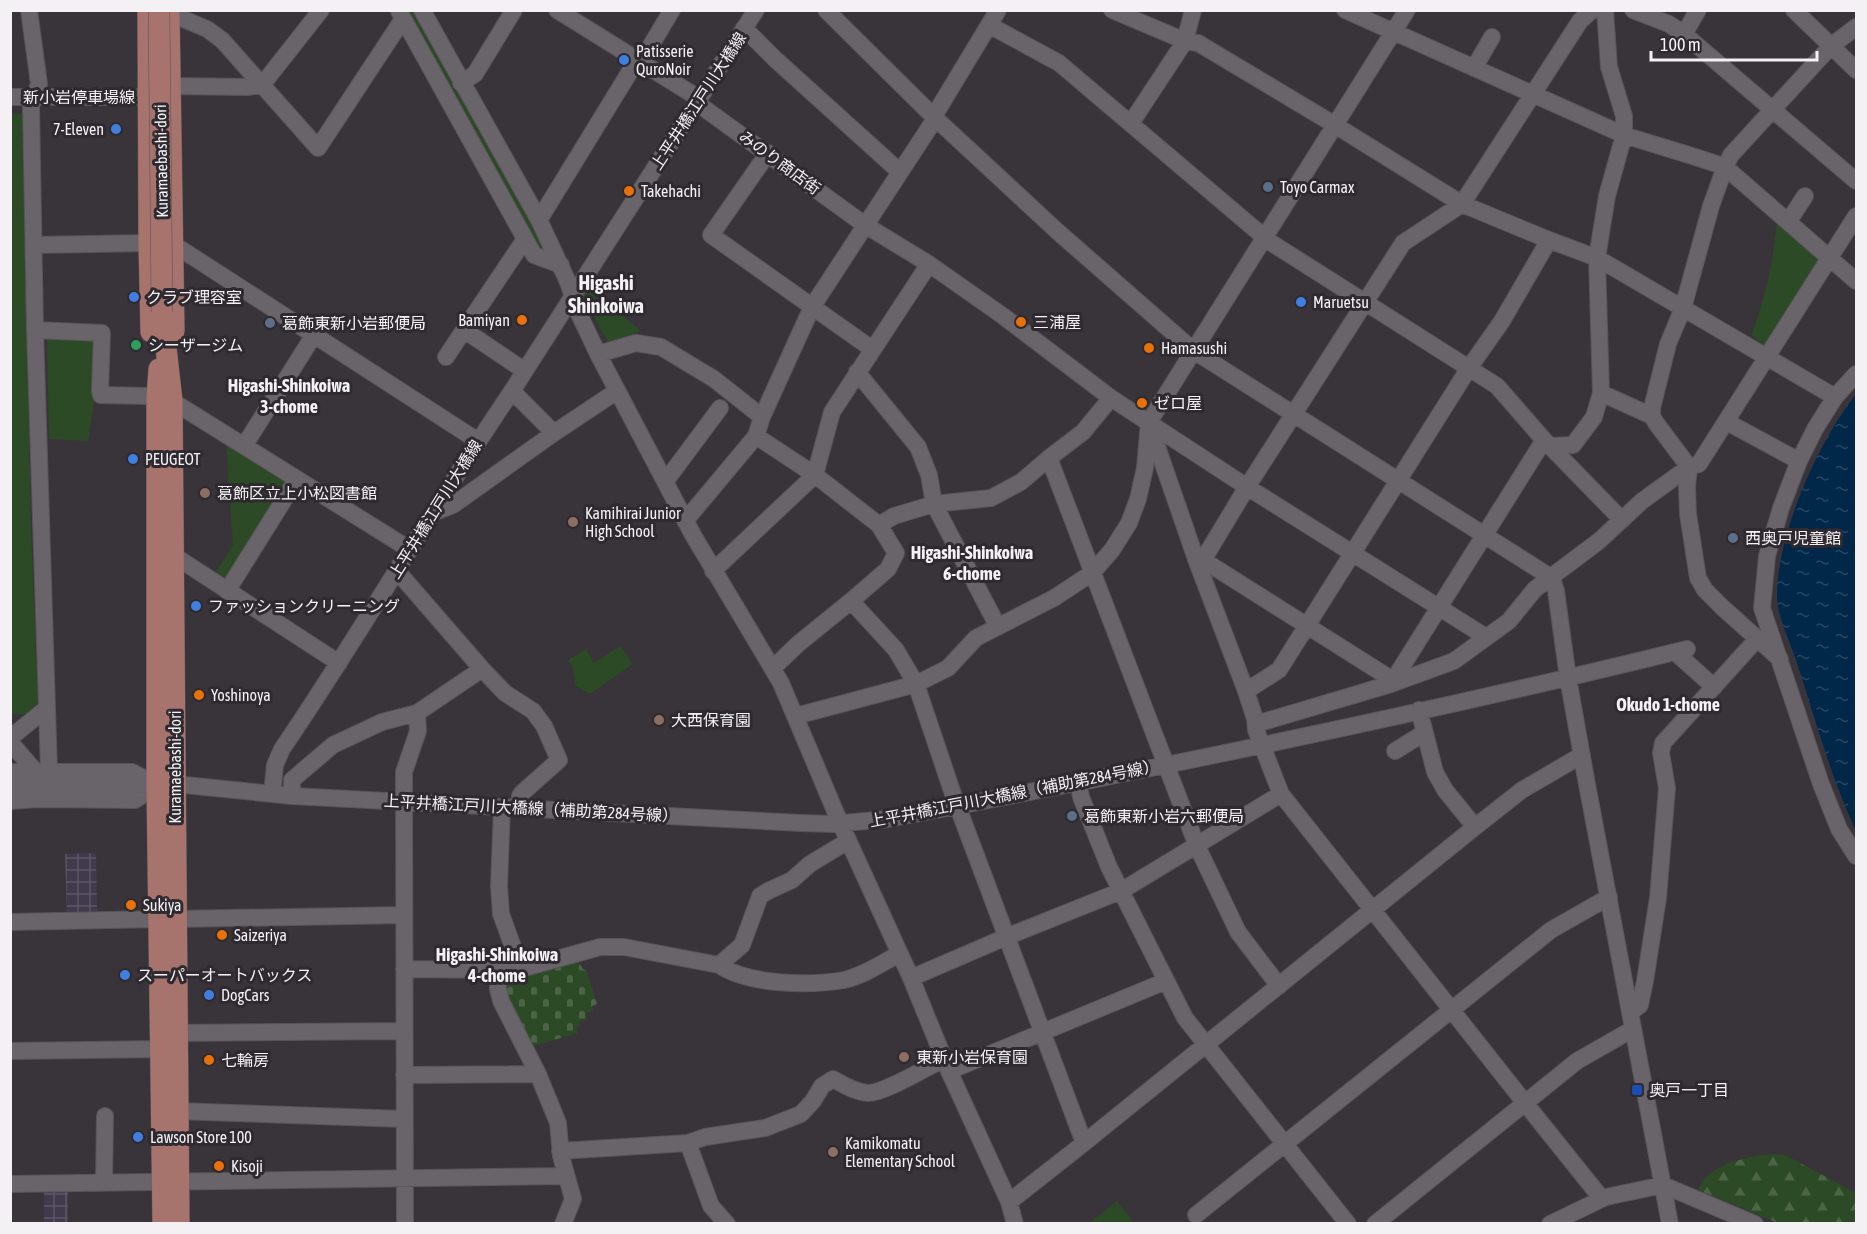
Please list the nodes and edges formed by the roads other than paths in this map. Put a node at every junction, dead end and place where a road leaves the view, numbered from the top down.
1 (29, 10) edge
2 (148, 10) edge
3 (321, 10) edge
4 (422, 10) edge
5 (514, 10) edge
6 (556, 10) edge
7 (672, 10) edge
8 (756, 10) edge
9 (826, 10) edge
10 (998, 10) edge
11 (1112, 10) edge
12 (1193, 10) edge
13 (1345, 10) edge
14 (1407, 10) edge
15 (1592, 10) edge
16 (1605, 10) edge
17 (1633, 10) edge
18 (1698, 10) edge
19 (1794, 10) edge
20 (166, 11) edge
21 (401, 15) edge
22 (989, 25) junction
23 (1857, 27) edge
24 (744, 28) junction
25 (1394, 32) junction
26 (1684, 34) junction
27 (1492, 37) dead end
28 (1185, 40) junction
29 (1831, 46) junction
30 (639, 61) junction
31 (1474, 68) junction
32 (1857, 70) edge
33 (462, 83) junction
34 (262, 85) junction
35 (171, 91) junction
36 (1533, 95) junction
37 (10, 97) edge
38 (34, 97) junction
39 (148, 97) junction
40 (698, 101) junction
41 (1772, 109) junction
42 (934, 117) junction
43 (1131, 123) junction
44 (1335, 125) junction
45 (148, 126) junction
46 (171, 130) junction
47 (1624, 135) junction
48 (768, 153) junction
49 (1725, 167) junction
50 (900, 172) junction
51 (1857, 181) edge
52 (1805, 196) dead end
53 (1462, 204) junction
54 (1857, 216) edge
55 (539, 220) junction
56 (1788, 222) junction
57 (865, 225) junction
58 (1264, 237) junction
59 (525, 239) junction
60 (1549, 240) junction
61 (149, 243) junction
62 (173, 244) junction
63 (34, 245) junction
64 (1830, 257) junction
65 (1598, 258) junction
66 (929, 264) junction
67 (561, 266) junction
68 (1857, 281) edge
69 (574, 296) junction
70 (1365, 302) junction
71 (812, 307) junction
72 (1683, 308) junction
73 (35, 330) junction
74 (464, 330) junction
75 (314, 335) junction
76 (872, 349) junction
77 (1194, 351) junction
78 (598, 354) junction
79 (1767, 356) junction
80 (446, 357) dead end
81 (1469, 368) junction
82 (525, 370) junction
83 (857, 372) junction
84 (1857, 374) edge
85 (512, 391) junction
86 (617, 391) junction
87 (1600, 393) junction
88 (1835, 397) junction
89 (1111, 398) junction
90 (165, 400) junction
91 (720, 408) dead end
92 (1294, 414) junction
93 (1652, 416) junction
94 (762, 417) junction
95 (1149, 422) junction
96 (1727, 422) junction
97 (554, 433) junction
98 (756, 436) junction
99 (478, 441) junction
100 (1547, 443) junction
101 (244, 446) junction
102 (1049, 458) junction
103 (1799, 460) junction
104 (1689, 467) junction
105 (815, 475) junction
106 (297, 479) junction
107 (1399, 480) junction
108 (665, 482) junction
109 (1247, 487) junction
110 (934, 504) junction
111 (433, 513) junction
112 (1622, 520) junction
113 (686, 521) junction
114 (879, 525) junction
115 (1485, 534) junction
116 (409, 549) junction
117 (1352, 553) junction
118 (172, 555) junction
119 (1200, 561) junction
120 (397, 571) junction
121 (713, 571) junction
122 (1092, 573) junction
123 (1552, 578) junction
124 (227, 591) junction
125 (852, 601) junction
126 (1438, 607) junction
127 (1762, 608) junction
128 (1307, 625) junction
129 (998, 627) junction
130 (1486, 637) junction
131 (1754, 637) junction
132 (1780, 659) junction
133 (339, 663) junction
134 (773, 668) junction
135 (482, 669) junction
136 (1568, 678) junction
137 (916, 684) junction
138 (1391, 684) junction
139 (1714, 687) junction
140 (1246, 691) junction
141 (47, 708) junction
142 (1419, 710) junction
143 (417, 712) junction
144 (796, 716) junction
145 (1256, 724) junction
146 (1424, 733) junction
147 (10, 740) edge
148 (1262, 745) junction
149 (1395, 751) dead end
150 (1582, 755) junction
151 (1165, 765) junction
152 (42, 771) junction
153 (10, 772) edge
154 (1078, 782) junction
155 (166, 785) junction
156 (10, 787) edge
157 (272, 794) junction
158 (1281, 794) junction
159 (292, 796) junction
160 (10, 801) edge
161 (403, 801) junction
162 (958, 806) junction
163 (510, 808) junction
164 (840, 823) junction
165 (1475, 827) junction
166 (848, 841) junction
167 (1197, 846) junction
168 (1857, 856) edge
169 (1121, 891) junction
170 (1609, 897) junction
171 (1373, 910) junction
172 (404, 915) junction
173 (168, 919) junction
174 (10, 922) edge
175 (1006, 937) junction
176 (899, 954) junction
177 (719, 965) junction
178 (404, 969) junction
179 (521, 969) junction
180 (497, 970) junction
181 (911, 978) junction
182 (1166, 981) junction
183 (1279, 986) junction
184 (1452, 1010) junction
185 (1632, 1021) junction
186 (404, 1031) junction
187 (177, 1033) junction
188 (1042, 1033) junction
189 (1206, 1045) junction
190 (161, 1050) junction
191 (10, 1051) edge
192 (947, 1065) junction
193 (538, 1074) junction
194 (404, 1075) junction
195 (1525, 1102) junction
196 (177, 1111) junction
197 (105, 1116) dead end
198 (404, 1119) junction
199 (688, 1143) junction
200 (1084, 1143) junction
201 (1285, 1144) junction
202 (560, 1151) junction
203 (566, 1176) junction
204 (405, 1179) junction
205 (170, 1182) junction
206 (104, 1183) junction
207 (10, 1184) edge
208 (1663, 1185) junction
209 (1602, 1199) junction
210 (1009, 1202) junction
211 (1195, 1221) edge
212 (163, 1224) edge
213 (179, 1224) edge
214 (405, 1224) edge
215 (563, 1224) edge
216 (727, 1224) edge
217 (1015, 1224) edge
218 (1348, 1224) edge
219 (1375, 1224) edge
220 (1550, 1224) edge
221 (1670, 1224) edge
222 (1755, 1224) edge

1 - 38 street
2 - 39 main road
3 - 34 street
4 - 33 street
5 - 33 street
6 - 30 street, みのり商店街
7 - 30 street
8 - 24 street, 上平井橋江戸川大橋線
9 - 42 street
10 - 22 street
11 - 28 street
12 - 28 street
13 - 25 street
14 - 25 street
15 - 36 street
16 - 47 street
17 - 26 street
18 - 26 street
19 - 29 street
20 - 34 street
20 - 35 main road
20 - 90 main road, Kuramaebashi-dori, bridge
21 - 34 street
21 - 59 street
22 - 42 street
22 - 43 street
23 - 29 street
24 - 40 street, 上平井橋江戸川大橋線
24 - 50 street
25 - 31 street
25 - 44 street
26 - 41 street
27 - 31 street
28 - 43 street
28 - 44 street
29 - 32 street
29 - 41 street
30 - 40 street, みのり商店街
30 - 55 street
31 - 36 street
33 - 55 street
34 - 35 street, 新小岩停車場線
35 - 39 street, 新小岩停車場線
35 - 46 main road
36 - 47 street
36 - 53 street
37 - 38 street, 新小岩停車場線
38 - 39 street, 新小岩停車場線
38 - 63 street
39 - 45 main road
40 - 48 street, みのり商店街
40 - 69 street, 上平井橋江戸川大橋線
41 - 49 street
41 - 51 street
42 - 50 street
42 - 77 street
43 - 58 street
44 - 53 street
44 - 58 street
45 - 46 main road
45 - 61 main road
46 - 62 main road
47 - 49 street
47 - 65 street
48 - 57 street, みのり商店街
48 - 71 street
49 - 56 street
49 - 72 street
50 - 57 street
52 - 56 street
53 - 60 street
53 - 70 street
54 - 64 street
55 - 67 street
56 - 64 street
57 - 66 street, みのり商店街
57 - 71 street
58 - 70 street
58 - 77 street
59 - 67 street
59 - 74 street
60 - 65 street
60 - 81 street
61 - 63 street
61 - 90 main road
62 - 75 street
62 - 90 main road
63 - 73 street
64 - 68 street
64 - 79 street
65 - 72 street
65 - 87 street
66 - 76 street
66 - 89 street, みのり商店街
67 - 69 street
69 - 78 street
69 - 82 street, 上平井橋江戸川大橋線
70 - 81 street
70 - 92 street
71 - 76 street
71 - 94 street
72 - 79 street
72 - 93 street
73 - 90 street
73 - 141 street
74 - 80 street
74 - 82 street
75 - 99 street
75 - 101 street
76 - 83 street
77 - 92 street
77 - 95 street
78 - 86 street
78 - 94 street
79 - 88 street
79 - 96 street
81 - 100 street
81 - 107 street
82 - 85 street, 上平井橋江戸川大橋線
83 - 105 street
83 - 110 street
84 - 88 street
85 - 97 street
85 - 99 street, 上平井橋江戸川大橋線
86 - 97 street
86 - 108 street
87 - 93 street
87 - 100 street
88 - 103 street
89 - 95 street, みのり商店街
89 - 102 street
90 - 101 street
90 - 118 main road, Kuramaebashi-dori
90 - 155 main road, Kuramaebashi-dori
91 - 108 street
92 - 107 street
92 - 109 street
93 - 104 street
94 - 98 street
95 - 109 street, みのり商店街
95 - 119 street
95 - 122 street
96 - 103 street
96 - 104 street
97 - 111 street
98 - 105 street
98 - 113 street
99 - 111 street, 上平井橋江戸川大橋線
100 - 112 street
100 - 115 street
101 - 106 street
102 - 110 street
102 - 122 street
103 - 127 street
104 - 112 street
104 - 131 street
105 - 114 street
105 - 121 street
106 - 116 street
106 - 124 street
107 - 115 street
107 - 117 street
108 - 113 street
109 - 117 street, みのり商店街
109 - 119 street
110 - 114 street
110 - 129 street
111 - 116 street, 上平井橋江戸川大橋線
112 - 123 street
113 - 121 street
114 - 125 street
115 - 123 street
115 - 126 street
116 - 120 street, 上平井橋江戸川大橋線
117 - 126 street, みのり商店街
117 - 128 street
118 - 124 street
118 - 155 main road, Kuramaebashi-dori
119 - 128 street
119 - 140 street
120 - 133 street, 上平井橋江戸川大橋線
120 - 135 street
121 - 134 street
122 - 129 street
122 - 151 street
123 - 130 street
123 - 136 street
124 - 133 street
125 - 134 street
125 - 137 street
126 - 130 street, みのり商店街
126 - 138 street
127 - 131 street
127 - 132 street
128 - 138 street
128 - 140 street
129 - 137 street
130 - 138 street
131 - 132 street
131 - 139 street
132 - 168 street
133 - 157 street, 上平井橋江戸川大橋線
134 - 144 street
135 - 143 street
135 - 163 street
136 - 139 street, 上平井橋江戸川大橋線（補助第284号線）
136 - 142 street, 上平井橋江戸川大橋線（補助第284号線）
136 - 150 street
137 - 144 street
137 - 162 street
138 - 145 street
139 - 185 street
140 - 145 street
141 - 147 street
141 - 152 street
142 - 146 street
142 - 148 street, 上平井橋江戸川大橋線（補助第284号線）
143 - 159 street
143 - 161 street
144 - 164 street
145 - 148 street
146 - 149 street
146 - 165 street
147 - 152 street
148 - 151 street, 上平井橋江戸川大橋線（補助第284号線）
148 - 158 street
150 - 165 street
150 - 170 street
151 - 154 street, 上平井橋江戸川大橋線（補助第284号線）
151 - 167 street
152 - 153 street
152 - 155 street
154 - 162 street, 上平井橋江戸川大橋線（補助第284号線）
154 - 169 street
155 - 156 street
155 - 157 street
155 - 160 street
155 - 173 main road, Kuramaebashi-dori
157 - 159 street, 上平井橋江戸川大橋線（補助第284号線）
158 - 167 street
158 - 171 street
159 - 161 street, 上平井橋江戸川大橋線（補助第284号線）
161 - 163 street, 上平井橋江戸川大橋線（補助第284号線）
161 - 172 street
162 - 164 street, 上平井橋江戸川大橋線（補助第284号線）
162 - 175 street
163 - 164 street, 上平井橋江戸川大橋線（補助第284号線）
163 - 179 street
164 - 166 street
165 - 171 street
166 - 176 street
166 - 177 street
167 - 169 street
167 - 183 street
169 - 175 street
169 - 182 street
170 - 184 street
170 - 185 street
171 - 183 street
171 - 184 street
172 - 173 street
172 - 178 street
173 - 174 street
173 - 187 main road, Kuramaebashi-dori
173 - 190 main road, Kuramaebashi-dori
175 - 181 street
175 - 188 street
176 - 177 street
176 - 181 street
177 - 179 street
178 - 180 street
178 - 186 street
179 - 180 street
180 - 193 street
181 - 192 street
182 - 188 street
182 - 189 street
183 - 189 street
184 - 195 street
184 - 201 street
185 - 195 street
185 - 208 street
186 - 187 street
186 - 194 street
187 - 196 main road, Kuramaebashi-dori
188 - 192 street
188 - 200 street
189 - 200 street
189 - 201 street
190 - 191 street
190 - 205 main road, Kuramaebashi-dori
192 - 199 street
192 - 210 street
193 - 194 street
193 - 202 street
194 - 198 street
195 - 209 street
195 - 219 street
196 - 198 street
196 - 205 main road, Kuramaebashi-dori
197 - 206 street
198 - 204 street
199 - 202 street
199 - 216 street
200 - 210 street
201 - 211 street
201 - 218 street
202 - 203 street
203 - 204 street
203 - 215 street
204 - 205 street
204 - 214 street
205 - 206 street
205 - 212 main road, Kuramaebashi-dori
205 - 213 main road, Kuramaebashi-dori
206 - 207 street
208 - 209 street
208 - 221 street
208 - 222 street
209 - 220 street
210 - 217 street

